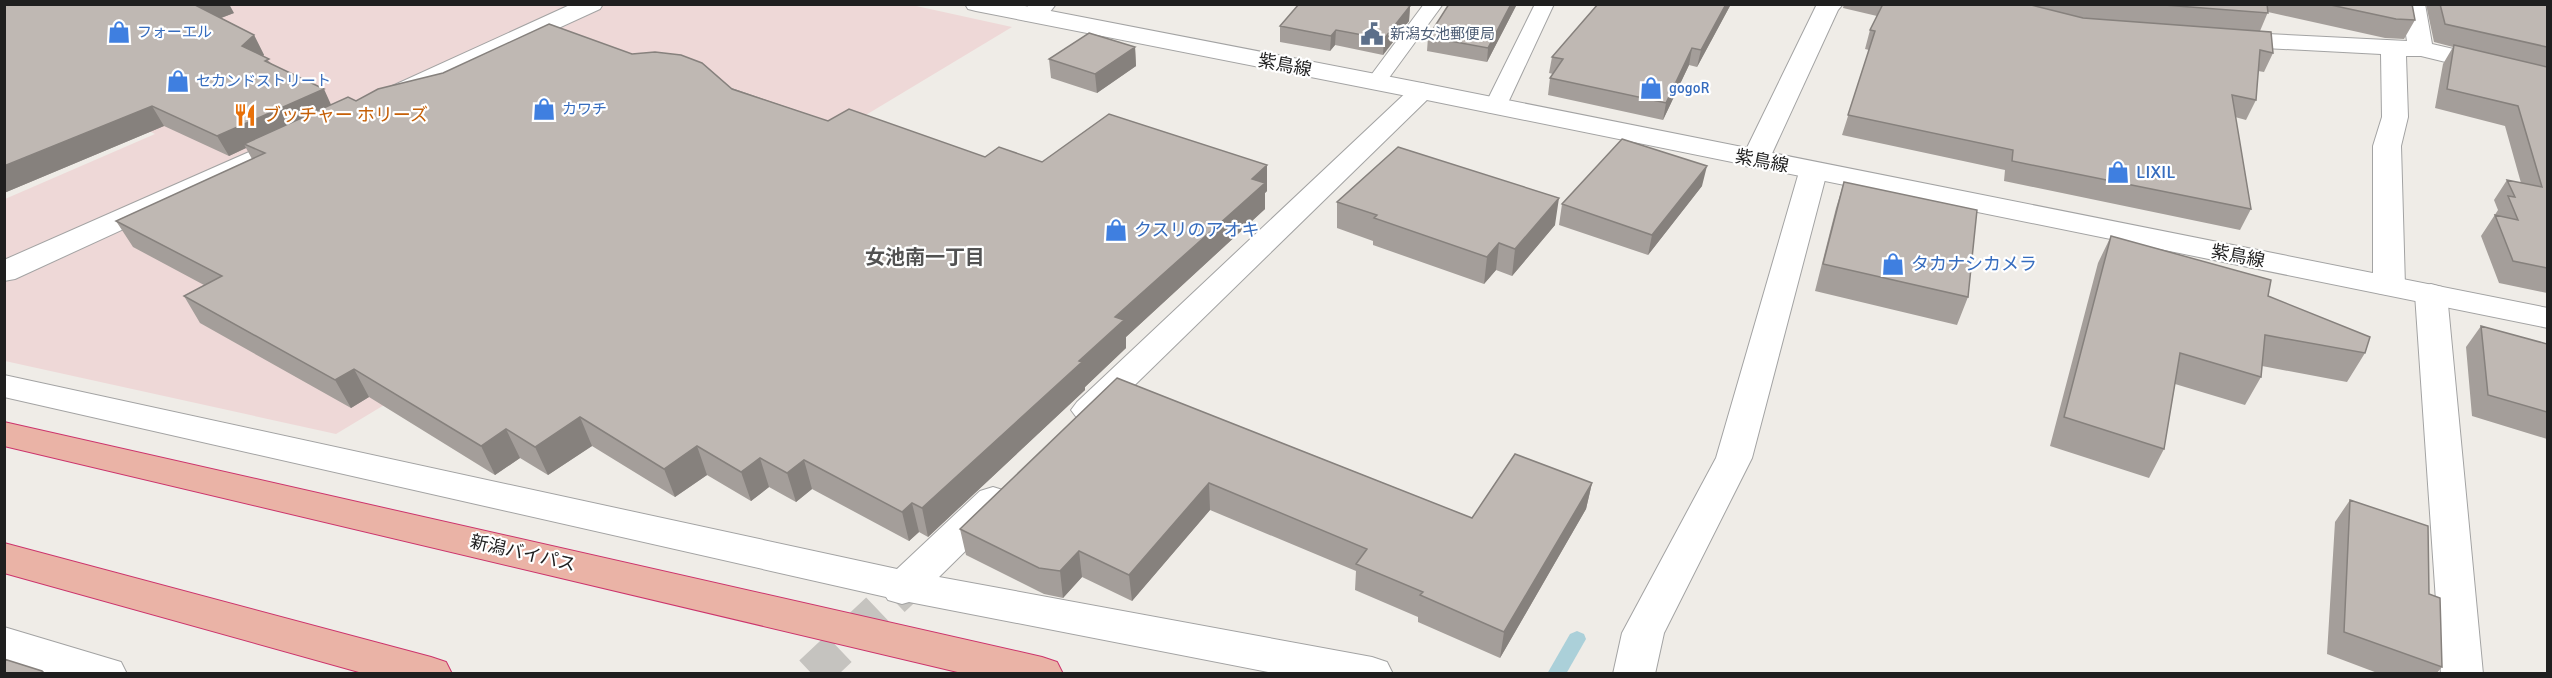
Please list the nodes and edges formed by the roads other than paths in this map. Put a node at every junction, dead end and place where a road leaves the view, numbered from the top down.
1 (592, 4) edge
2 (976, 4) edge
3 (1434, 4) edge
4 (1545, 4) edge
5 (1832, 4) edge
6 (2406, 9) edge
7 (1039, 10) edge
8 (2206, 38) edge
9 (2392, 48) junction
10 (2421, 49) junction
11 (2547, 79) edge
12 (1376, 82) junction
13 (1422, 92) junction
14 (374, 104) edge
15 (1495, 106) junction
16 (320, 128) edge
17 (1755, 160) junction
18 (1814, 172) junction
19 (4, 272) edge
20 (2389, 286) junction
21 (2431, 294) junction
22 (2547, 318) edge
23 (4, 386) edge
24 (1069, 429) edge
25 (4, 434) edge
26 (1017, 479) edge
27 (4, 558) edge
28 (904, 588) junction
29 (4, 644) edge
30 (106, 674) edge
31 (431, 674) edge
32 (1042, 674) edge
33 (1372, 674) edge
34 (1634, 674) edge
35 (2462, 674) edge

1 - 14 street
2 - 7 street, 紫鳥線
3 - 12 lane
4 - 15 lane
5 - 17 street
6 - 10 street
7 - 12 street, 紫鳥線
8 - 9 street
9 - 10 street
9 - 20 street
10 - 11 street
12 - 13 street, 紫鳥線
13 - 15 street, 紫鳥線
13 - 24 street
15 - 17 street, 紫鳥線
16 - 19 street
17 - 18 street, 紫鳥線
18 - 20 street, 紫鳥線
18 - 34 street
20 - 21 street, 紫鳥線
21 - 22 street, 紫鳥線
21 - 35 street
23 - 28 street
25 - 32 highway, 新潟バイパス
26 - 28 street
27 - 31 highway
28 - 33 street
29 - 30 street

